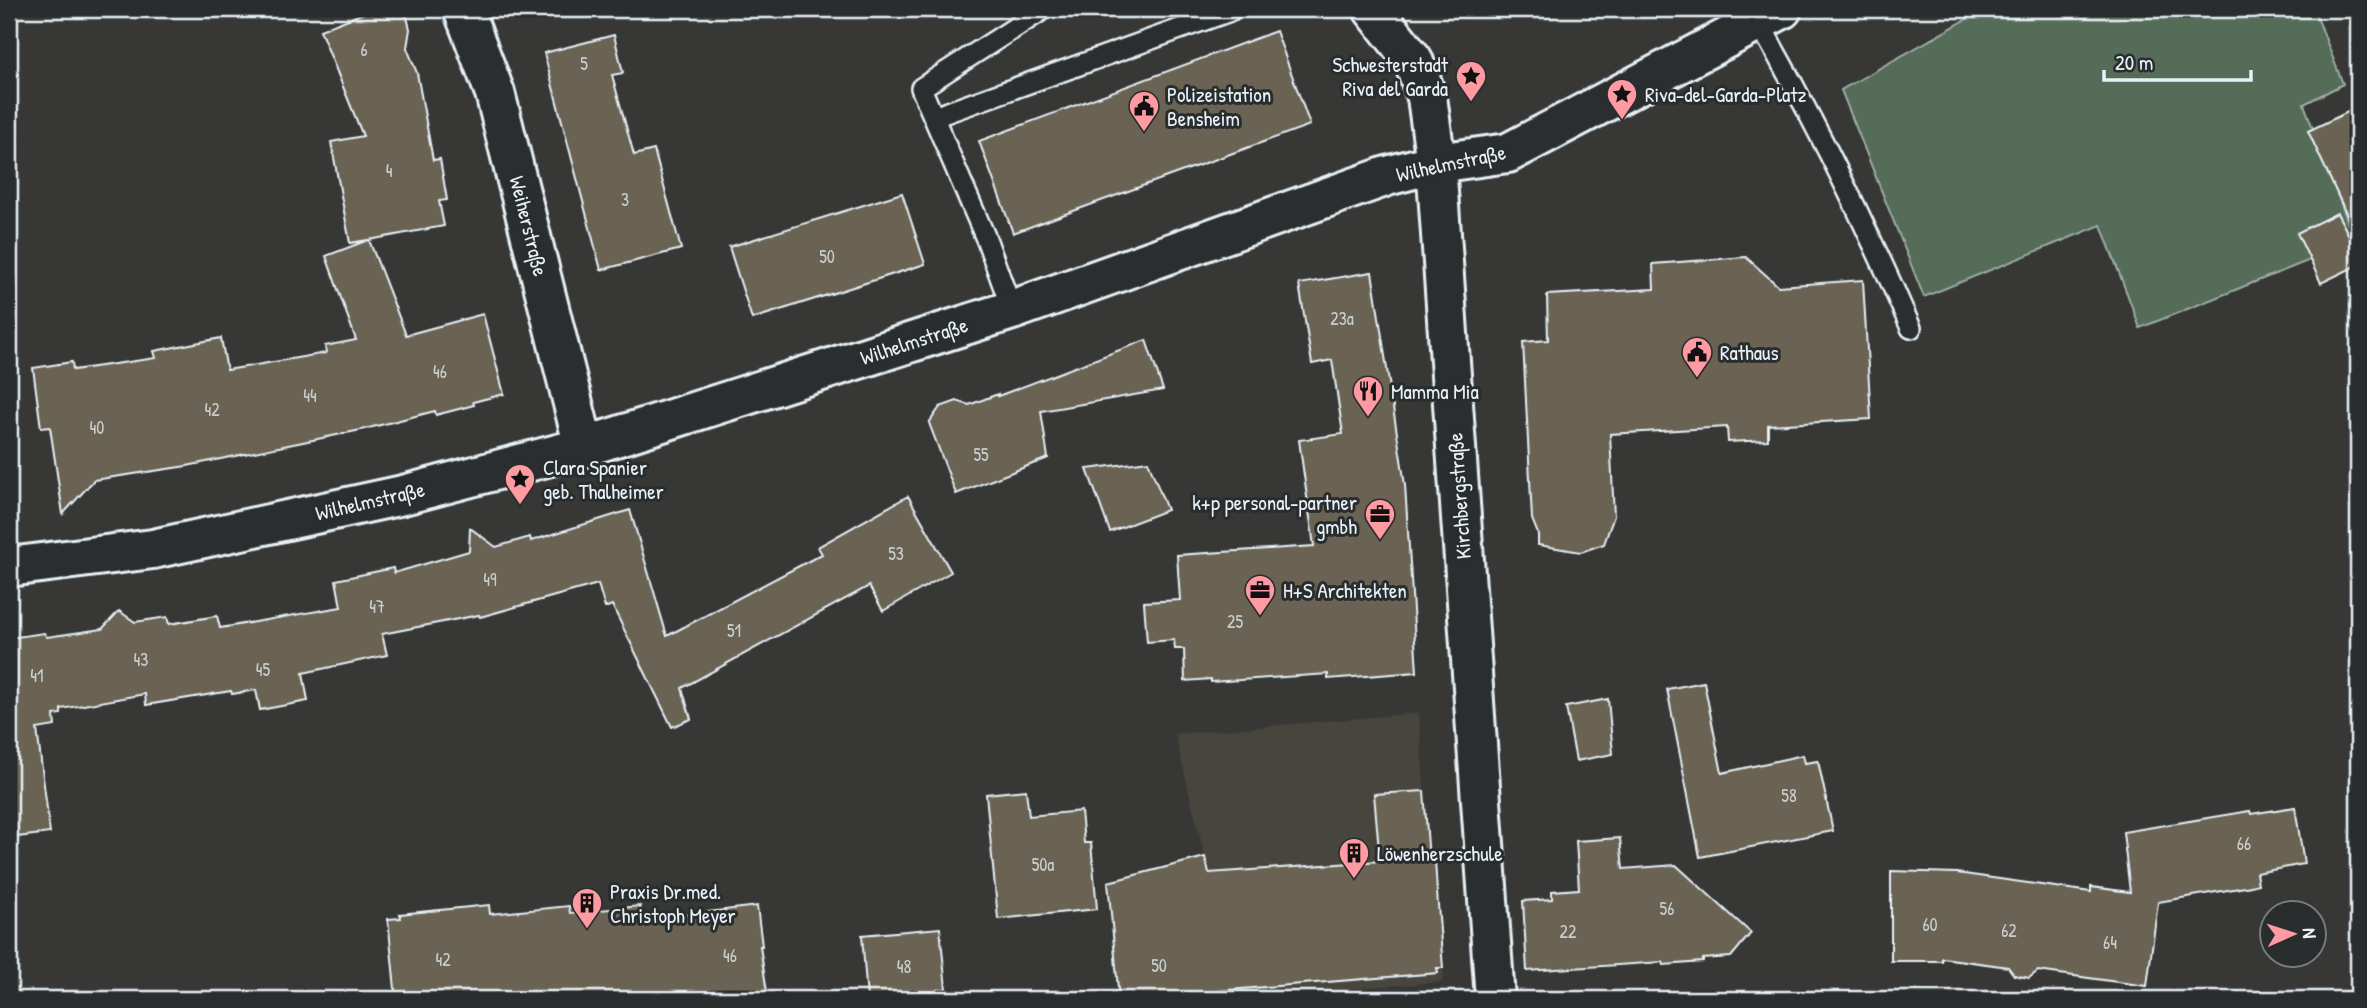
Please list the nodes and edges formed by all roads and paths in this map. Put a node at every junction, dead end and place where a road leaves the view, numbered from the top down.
1 (463, 9) edge
2 (1044, 9) edge
3 (1373, 9) edge
4 (1231, 10) edge
5 (1770, 15) edge
6 (934, 117) junction
7 (1436, 163) junction
8 (1012, 310) junction
9 (1911, 328) dead end
10 (584, 447) junction
11 (9, 567) edge
12 (1495, 999) edge

1 - 10 street, Weiherstraße
2 - 6 lane
3 - 7 street, Kirchbergstraße
4 - 6 lane
5 - 7 street, Wilhelmstraße
5 - 9 lane
6 - 8 lane
7 - 8 street, Wilhelmstraße
7 - 12 street, Kirchbergstraße
8 - 10 street, Wilhelmstraße
10 - 11 street, Wilhelmstraße

